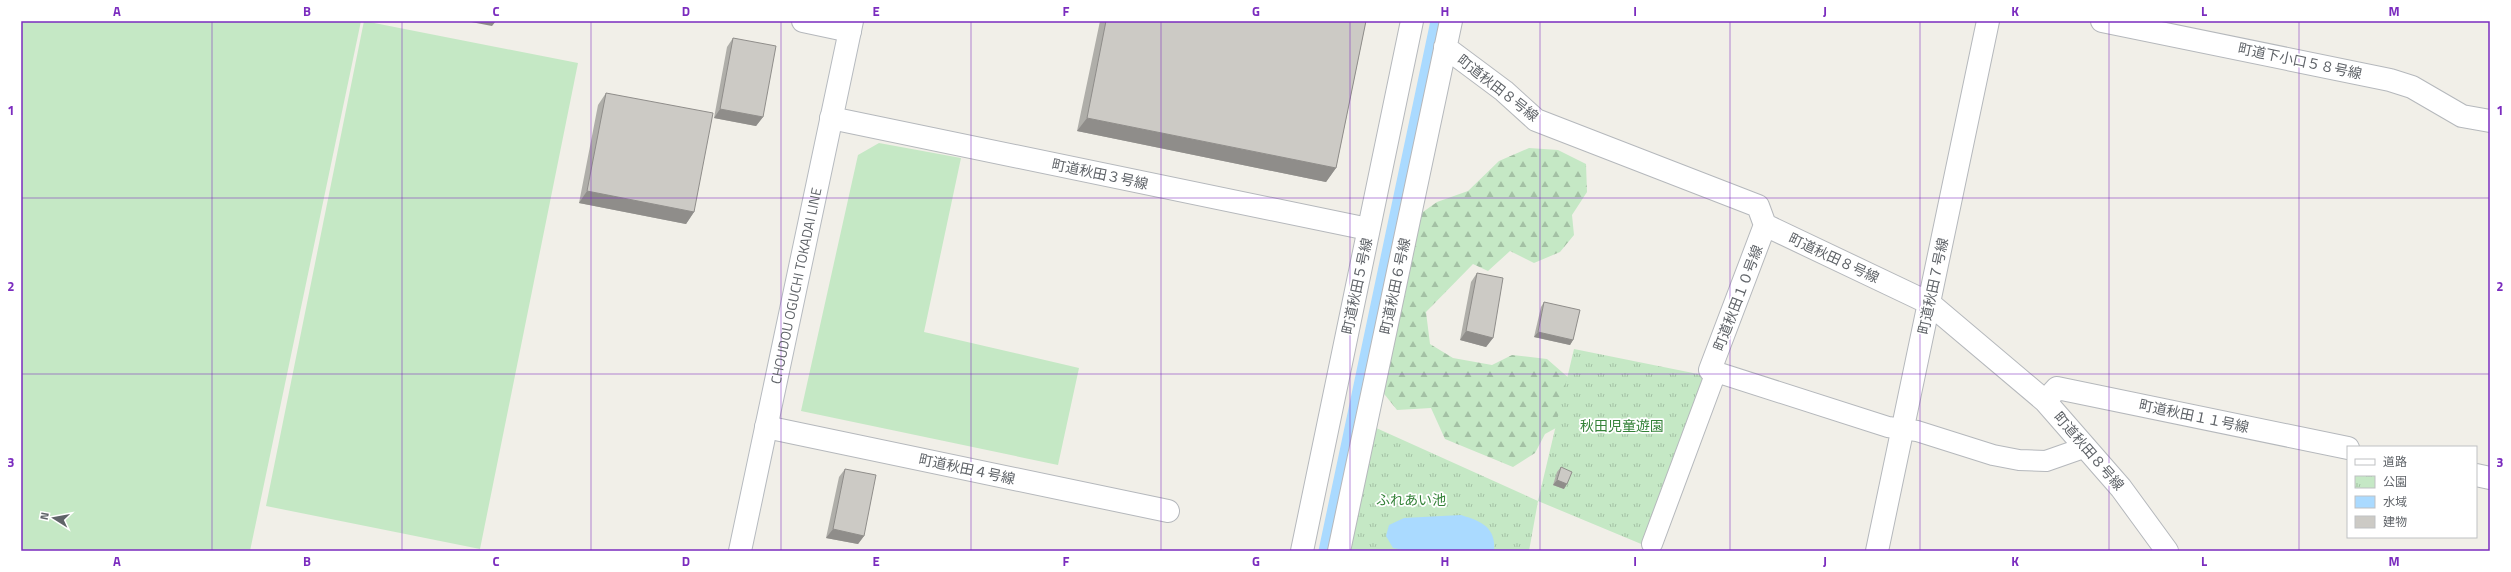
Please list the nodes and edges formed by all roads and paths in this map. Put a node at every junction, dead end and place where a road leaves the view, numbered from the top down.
1 (803, 21) edge
2 (1412, 21) edge
3 (1450, 21) edge
4 (1988, 21) edge
5 (2102, 21) edge
6 (851, 26) edge
7 (1445, 47) junction
8 (831, 118) junction
9 (2490, 122) edge
10 (1765, 225) junction
11 (1368, 229) junction
12 (1929, 303) junction
13 (1713, 371) junction
14 (2045, 401) junction
15 (766, 427) junction
16 (1903, 429) junction
17 (2086, 447) junction
18 (2347, 448) edge
19 (2477, 475) edge
20 (2490, 478) edge
21 (1168, 511) dead end
22 (1652, 544) dead end
23 (740, 551) edge
24 (1302, 551) edge
25 (1339, 551) edge
26 (1877, 551) edge
27 (2167, 551) edge

1 - 6 street
2 - 11 street, 町道秋田５号線
3 - 7 street, 町道秋田６号線
4 - 12 street, 町道秋田７号線
5 - 9 street, 町道下小口５８号線
6 - 8 street, CHOUDOU OGUCHI TOKADAI LINE
7 - 10 street, 町道秋田８号線
7 - 25 street, 町道秋田６号線
8 - 11 street, 町道秋田３号線
8 - 15 street, CHOUDOU OGUCHI TOKADAI LINE
10 - 12 street, 町道秋田８号線
10 - 13 street, 町道秋田１０号線
11 - 24 street, 町道秋田５号線
12 - 14 street, 町道秋田８号線
12 - 16 street, 町道秋田７号線
13 - 16 lane
13 - 22 lane
14 - 17 street, 町道秋田８号線
14 - 18 street, 町道秋田１１号線
15 - 21 street, 町道秋田４号線
15 - 23 street, CHOUDOU OGUCHI TOKADAI LINE
16 - 17 lane
16 - 26 street, 町道秋田７号線
17 - 27 street, 町道秋田８号線
19 - 20 street

